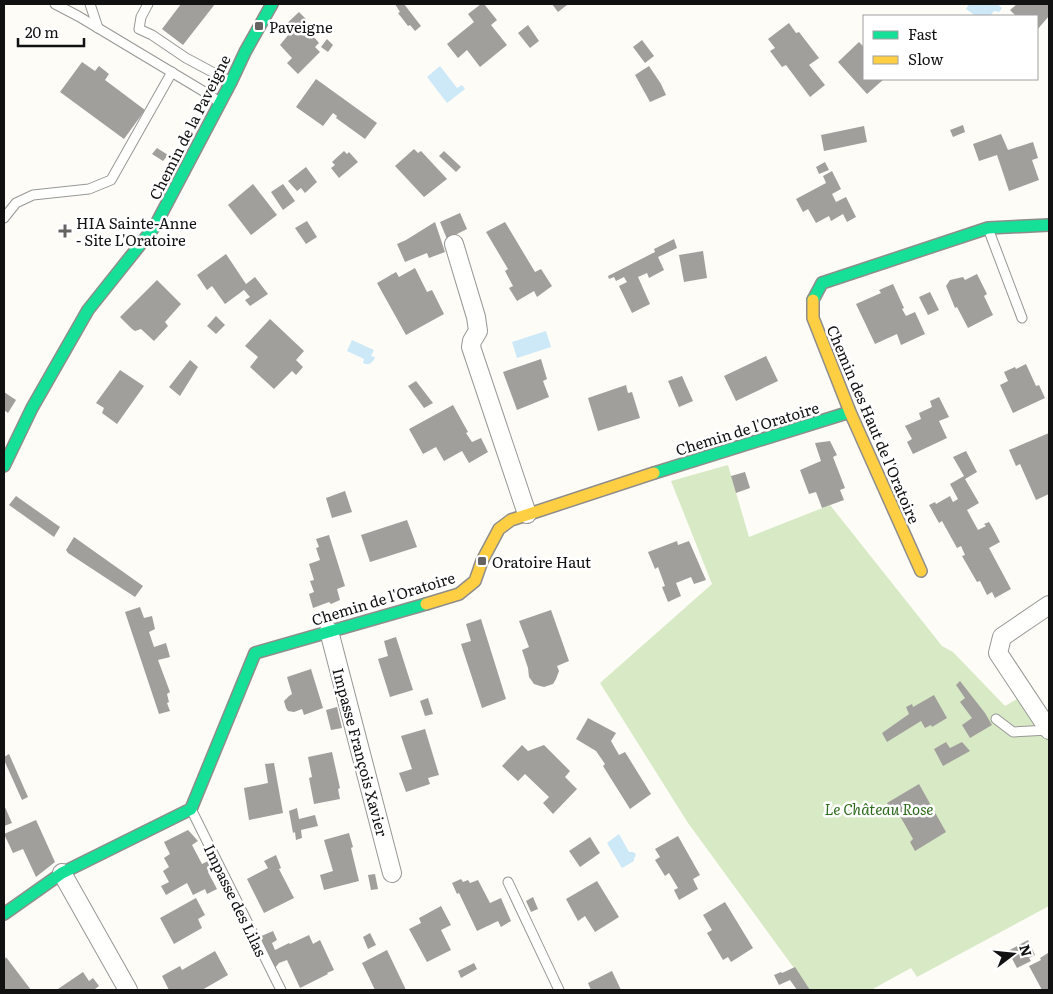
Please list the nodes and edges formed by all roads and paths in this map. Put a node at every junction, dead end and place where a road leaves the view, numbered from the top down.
1 (55, 4) edge
2 (90, 4) edge
3 (148, 4) edge
4 (272, 4) edge
5 (98, 28) junction
6 (172, 72) junction
7 (231, 82) junction
8 (219, 103) junction
9 (4, 218) edge
10 (1049, 224) edge
11 (988, 228) junction
12 (454, 244) dead end
13 (1022, 318) dead end
14 (850, 412) junction
15 (4, 466) edge
16 (527, 514) junction
17 (920, 571) dead end
18 (1049, 605) edge
19 (329, 631) junction
20 (996, 719) dead end
21 (1049, 730) edge
22 (191, 809) junction
23 (62, 873) junction
24 (392, 874) dead end
25 (508, 882) dead end
26 (4, 914) edge
27 (128, 990) edge
28 (281, 990) edge
29 (558, 990) edge

1 - 5 lane
2 - 5 lane
3 - 7 lane
4 - 7 street, Chemin de la Paveigne
5 - 6 lane
6 - 8 lane
6 - 9 lane
7 - 8 street, Chemin de la Paveigne
8 - 15 street, Chemin de la Paveigne
10 - 11 street, Chemin des Haut de l'Oratoire
11 - 13 lane
11 - 14 street, Chemin des Haut de l'Oratoire
12 - 16 street
14 - 16 street, Chemin de l'Oratoire
14 - 17 street, Chemin des Haut de l'Oratoire
16 - 19 street, Chemin de l'Oratoire
18 - 21 street
19 - 22 street, Chemin de l'Oratoire
19 - 24 street, Impasse François Xavier
20 - 21 lane
22 - 23 street
22 - 28 lane, Impasse des Lilas
23 - 26 street
23 - 27 street
25 - 29 lane

